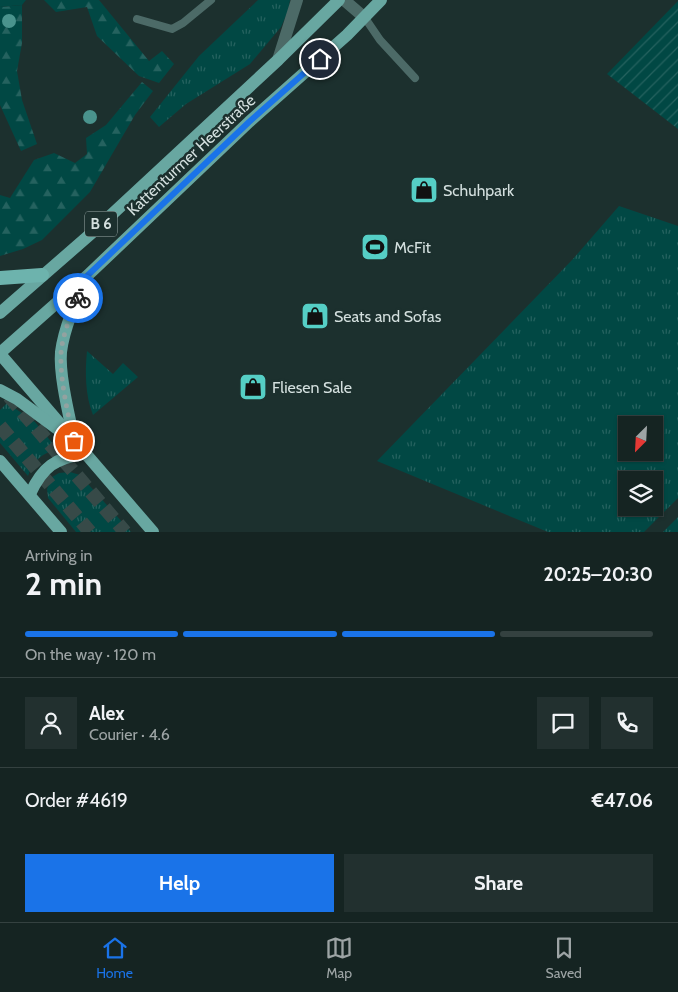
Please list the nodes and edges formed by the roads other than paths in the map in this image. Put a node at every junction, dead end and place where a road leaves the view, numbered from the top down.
1 (211, 0) edge
2 (297, 0) edge
3 (339, 0) edge
4 (344, 0) edge
5 (360, 0) edge
6 (381, 0) edge
7 (137, 18) dead end
8 (365, 18) junction
9 (278, 60) junction
10 (415, 78) dead end
11 (42, 276) junction
12 (87, 276) junction
13 (0, 278) edge
14 (0, 313) edge
15 (0, 353) edge
16 (0, 390) edge
17 (74, 441) junction
18 (84, 453) junction
19 (0, 461) edge
20 (30, 494) junction
21 (61, 532) edge
22 (154, 532) edge

1 - 7 lane
2 - 9 street
3 - 9 main road, Kattenturmer Heerstraße / B 6
4 - 8 street
5 - 8 street
6 - 8 main road, Kattenturmer Heerstraße / B 6
8 - 10 lane
8 - 12 main road, Kattenturmer Heerstraße / B 6
9 - 11 main road, Kattenturmer Heerstraße / B 6
11 - 13 highway
11 - 14 main road, Kattenturmer Heerstraße / B 6
12 - 15 main road, Kattenturmer Heerstraße / B 6
12 - 17 main road, B 6
15 - 17 main road
16 - 17 main road
17 - 18 main road, B 6
18 - 20 main road
18 - 22 main road, B 6
19 - 20 main road
20 - 21 main road

